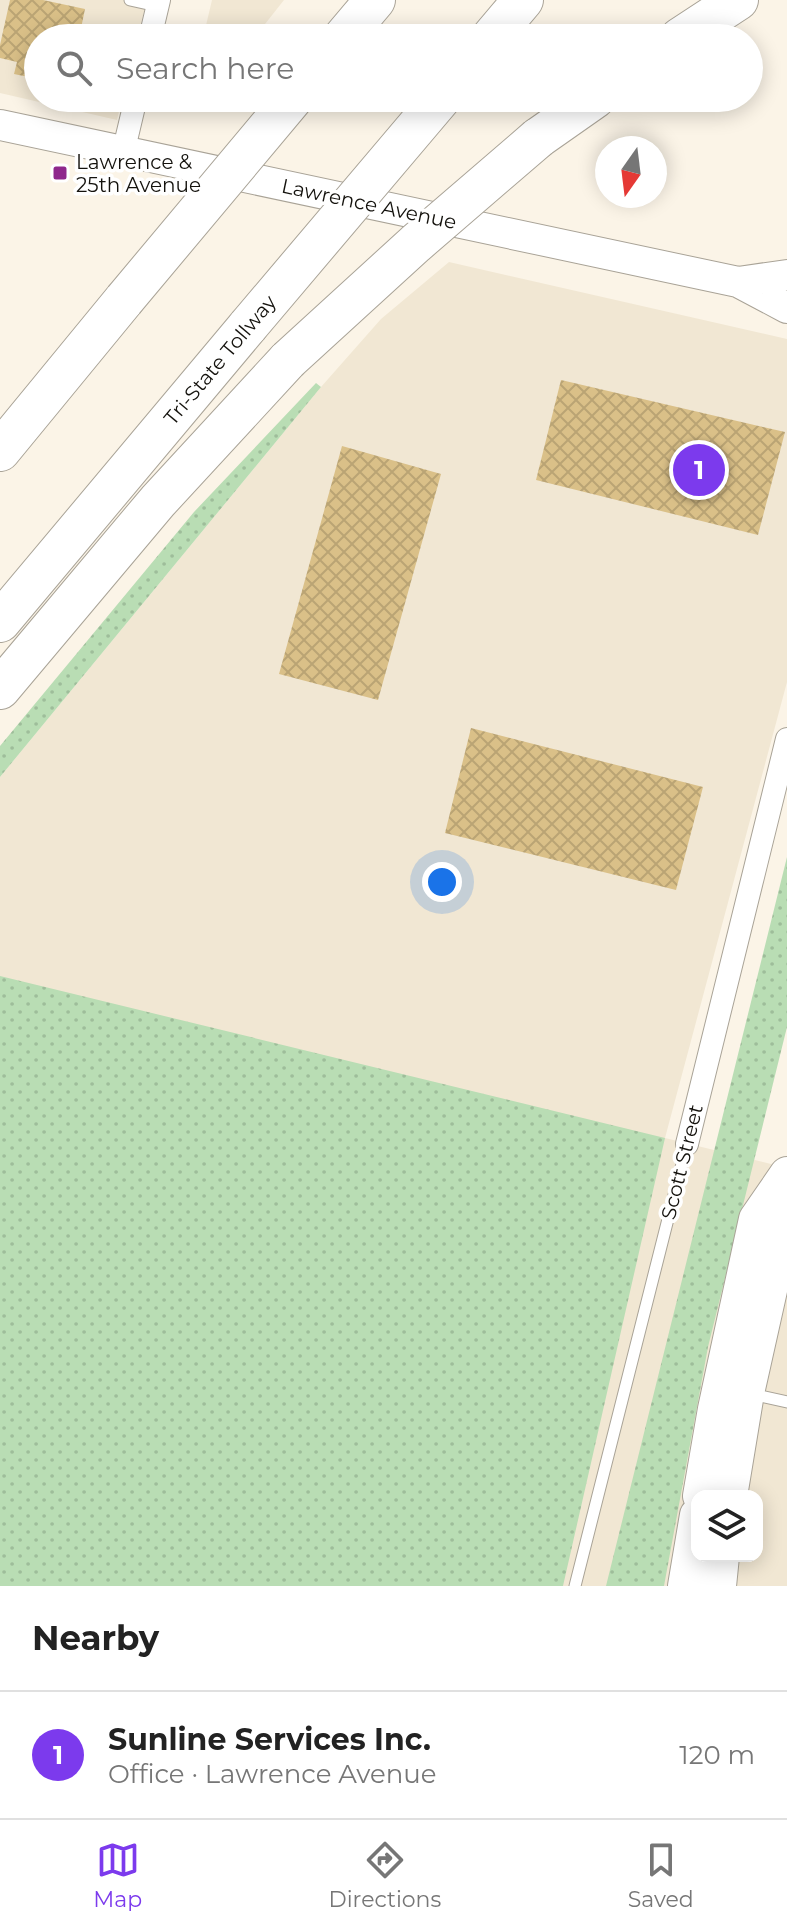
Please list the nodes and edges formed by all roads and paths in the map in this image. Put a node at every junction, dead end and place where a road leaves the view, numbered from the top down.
1 (130, 0) edge
2 (375, 0) edge
3 (523, 0) edge
4 (723, 0) edge
5 (738, 0) edge
6 (158, 3) edge
7 (153, 24) edge
8 (355, 24) edge
9 (503, 24) edge
10 (697, 24) edge
11 (701, 24) edge
12 (133, 112) edge
13 (281, 112) edge
14 (429, 112) edge
15 (575, 112) edge
16 (0, 125) edge
17 (123, 153) junction
18 (787, 275) edge
19 (738, 282) junction
20 (787, 308) edge
21 (0, 451) edge
22 (0, 622) edge
23 (0, 689) edge
24 (787, 739) edge
25 (687, 1144) joint
26 (787, 1174) edge
27 (787, 1214) edge
28 (747, 1393) junction
29 (787, 1402) edge
30 (701, 1490) edge
31 (731, 1490) edge
32 (691, 1550) edge
33 (721, 1562) edge
34 (575, 1586) edge
35 (685, 1586) edge
36 (719, 1586) edge

1 - 6 lane
2 - 8 highway
3 - 9 highway
4 - 10 highway
5 - 11 highway
6 - 7 street
12 - 17 street
13 - 21 highway, bridge
14 - 22 highway, Tri-State Tollway, bridge
15 - 23 highway, bridge
16 - 17 main road, Lawrence Avenue
17 - 19 main road, Lawrence Avenue
18 - 19 main road, Lawrence Avenue
19 - 20 main road, Lawrence Avenue
24 - 25 street, Scott Street
25 - 34 lane, Scott Street
26 - 30 main road
27 - 28 main road
28 - 29 lane
28 - 31 main road
32 - 35 main road
33 - 36 main road

